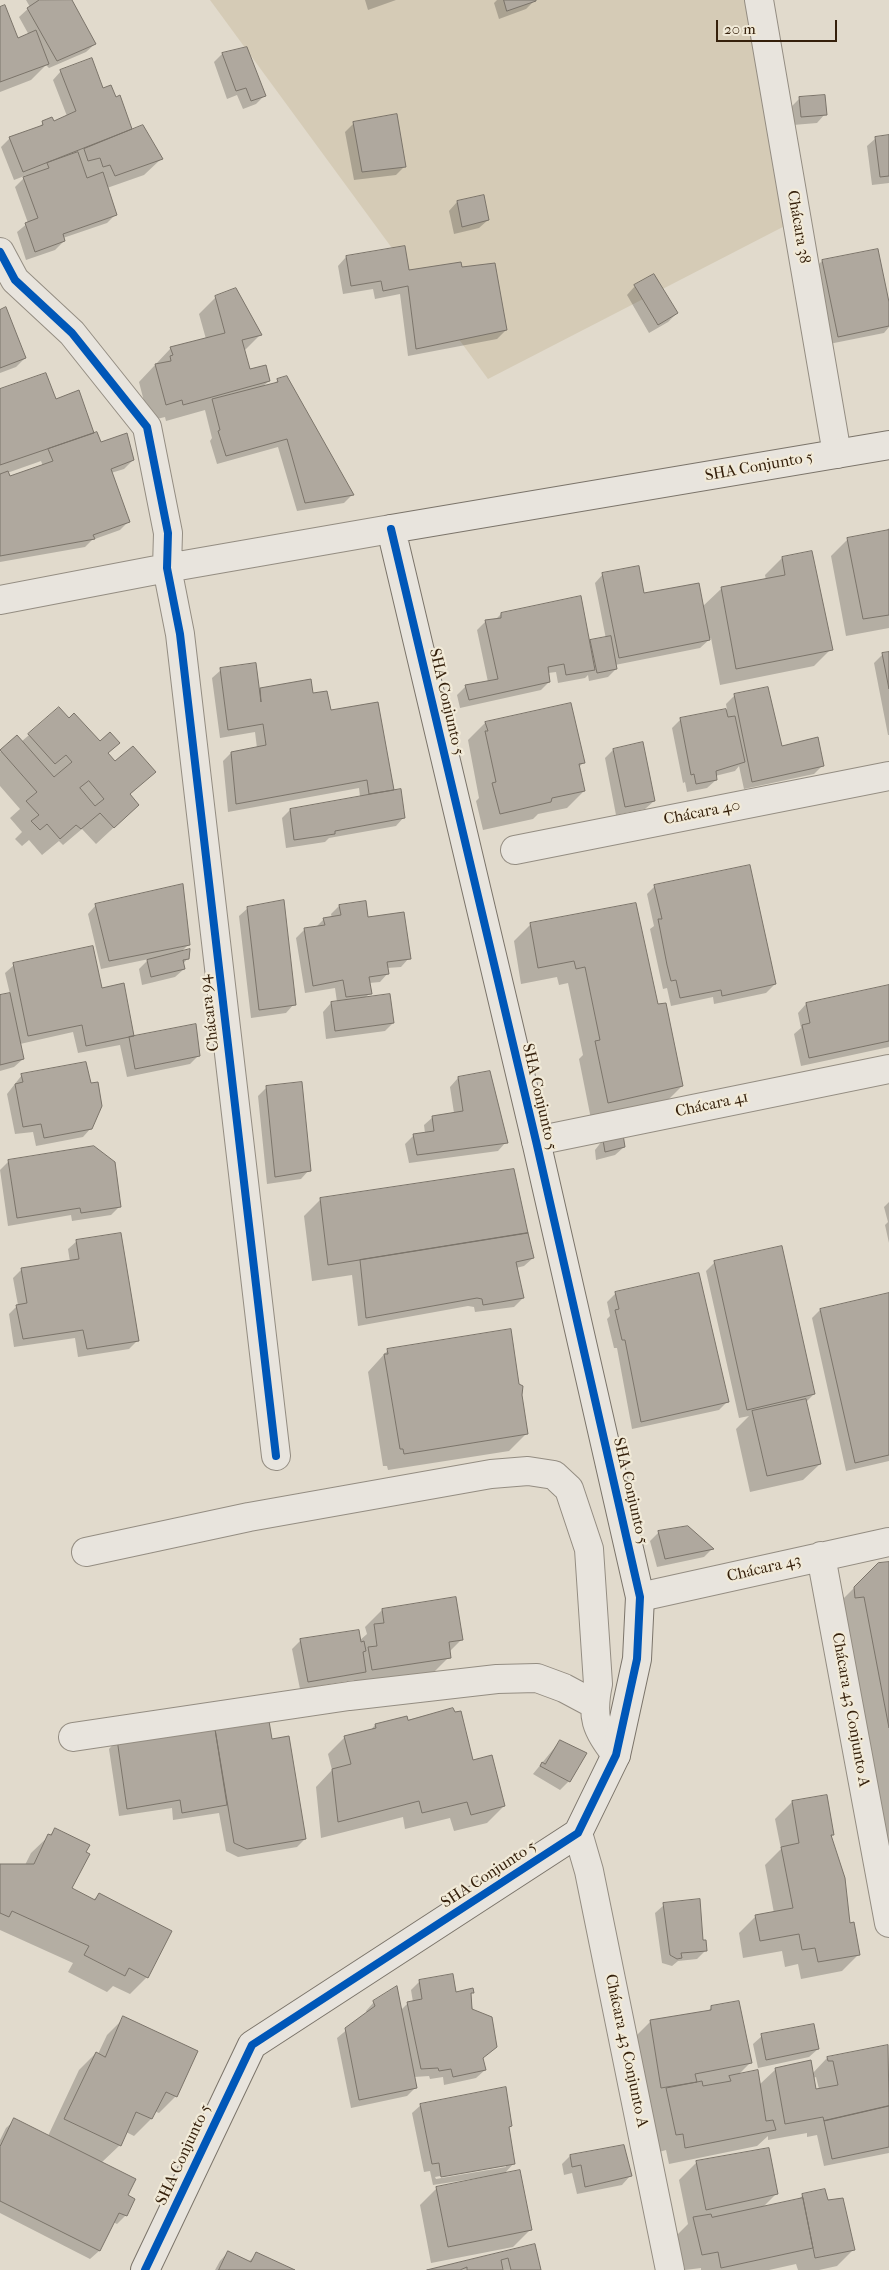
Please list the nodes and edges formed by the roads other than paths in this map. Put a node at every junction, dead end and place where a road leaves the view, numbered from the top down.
1 (759, 0) edge
2 (0, 252) edge
3 (889, 445) edge
4 (837, 454) junction
5 (392, 530) junction
6 (167, 568) junction
7 (0, 600) edge
8 (889, 776) edge
9 (515, 850) dead end
10 (889, 1069) edge
11 (536, 1141) junction
12 (276, 1456) dead end
13 (889, 1542) edge
14 (86, 1552) dead end
15 (822, 1556) junction
16 (640, 1597) junction
17 (594, 1704) junction
18 (73, 1737) dead end
19 (616, 1755) junction
20 (578, 1834) junction
21 (889, 1923) edge
22 (145, 2270) edge
23 (670, 2270) edge

1 - 4 street, Chácara 38
2 - 6 street, Chácara 94
3 - 4 street, SHA Conjunto 5
4 - 5 street, SHA Conjunto 5
5 - 6 street, SHA Conjunto 5
5 - 11 street, SHA Conjunto 5
6 - 7 street, SHA Conjunto 5
6 - 12 street, Chácara 94
8 - 9 street, Chácara 40
10 - 11 street, Chácara 41
11 - 16 street, SHA Conjunto 5
13 - 15 street, Chácara 43
14 - 17 street
15 - 16 street, Chácara 43
15 - 21 street, Chácara 43 Conjunto A
16 - 19 street, SHA Conjunto 5
17 - 18 street
17 - 19 street
19 - 20 street, SHA Conjunto 5
20 - 22 street, SHA Conjunto 5
20 - 23 street, Chácara 43 Conjunto A

